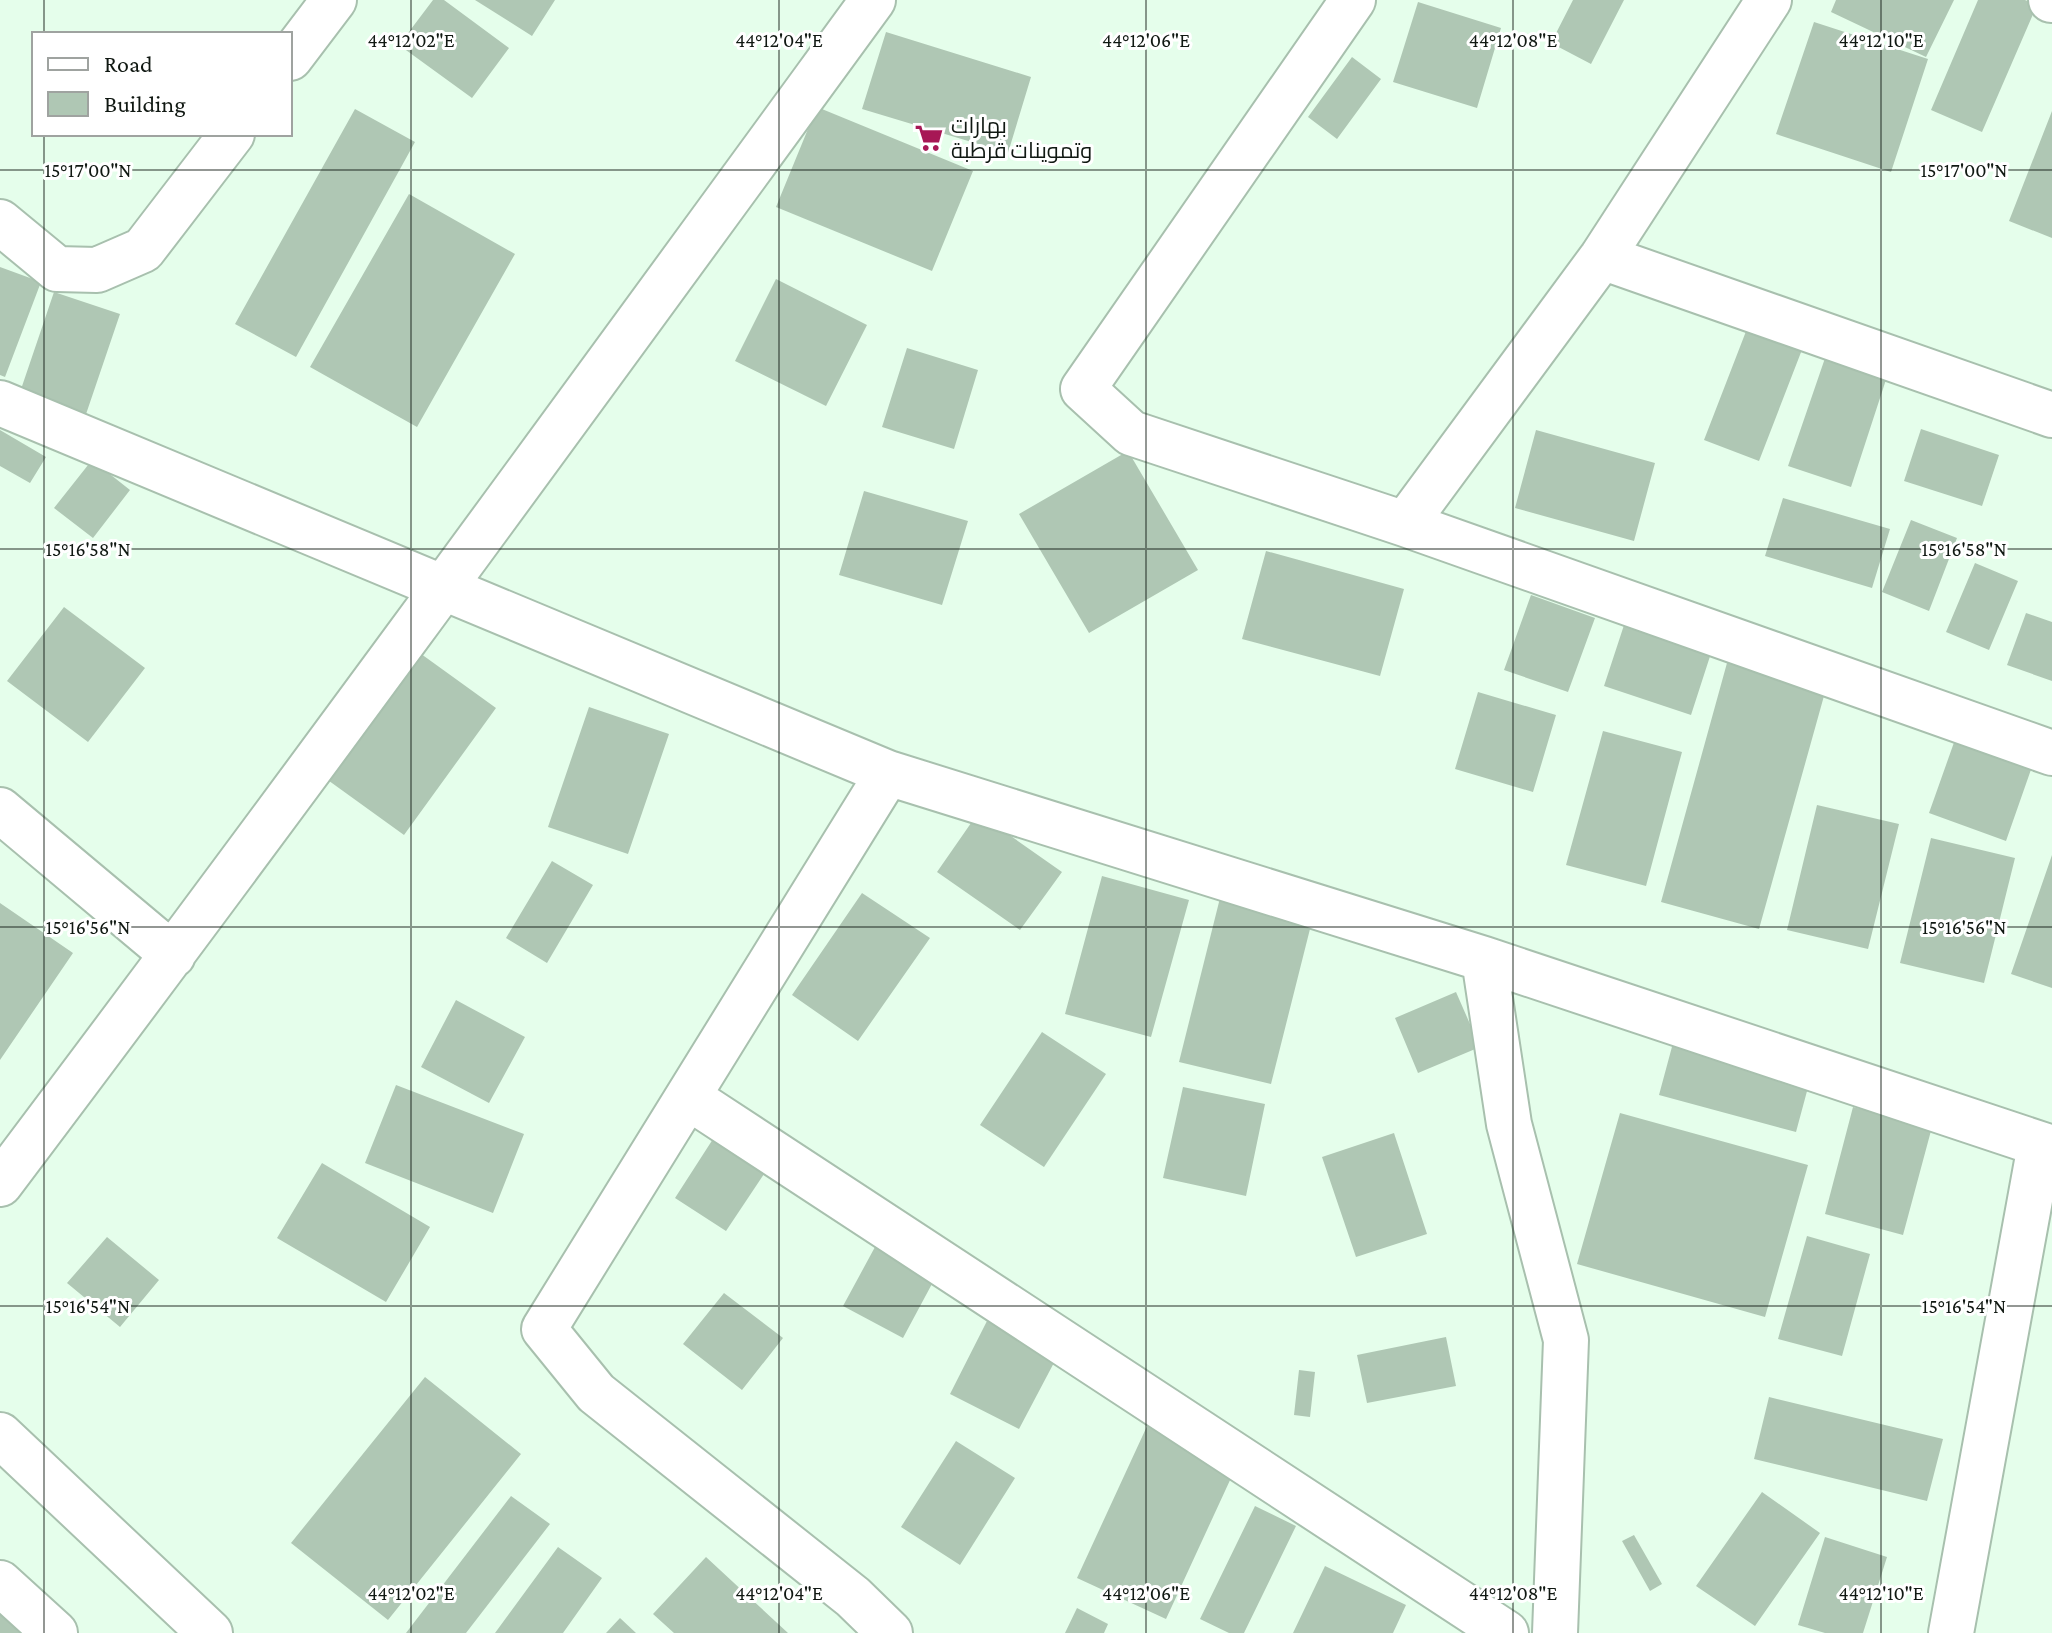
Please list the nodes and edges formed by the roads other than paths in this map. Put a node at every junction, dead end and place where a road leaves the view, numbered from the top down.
1 (334, 0) edge
2 (873, 0) edge
3 (1353, 0) edge
4 (1769, 0) edge
5 (292, 55) edge
6 (230, 136) edge
7 (7, 228) edge
8 (1602, 257) junction
9 (0, 403) edge
10 (2052, 415) edge
11 (1405, 524) junction
12 (444, 588) junction
13 (2052, 753) edge
14 (888, 773) junction
15 (0, 810) edge
16 (173, 955) junction
17 (1484, 959) junction
18 (688, 1097) junction
19 (2046, 1147) edge
20 (0, 1184) edge
21 (0, 1435) edge
22 (0, 1583) edge
23 (55, 1633) edge
24 (210, 1633) edge
25 (890, 1633) edge
26 (1506, 1633) edge
27 (1555, 1633) edge
28 (1951, 1633) edge

1 - 5 street
2 - 12 street
3 - 11 street
4 - 8 street
6 - 7 street
8 - 10 street
8 - 11 street
9 - 12 street
11 - 13 street
12 - 14 street
12 - 16 street
14 - 17 street
14 - 18 street
15 - 16 street
16 - 20 street
17 - 19 street
17 - 27 street
18 - 25 street
18 - 26 street
19 - 28 street
21 - 24 street
22 - 23 street

